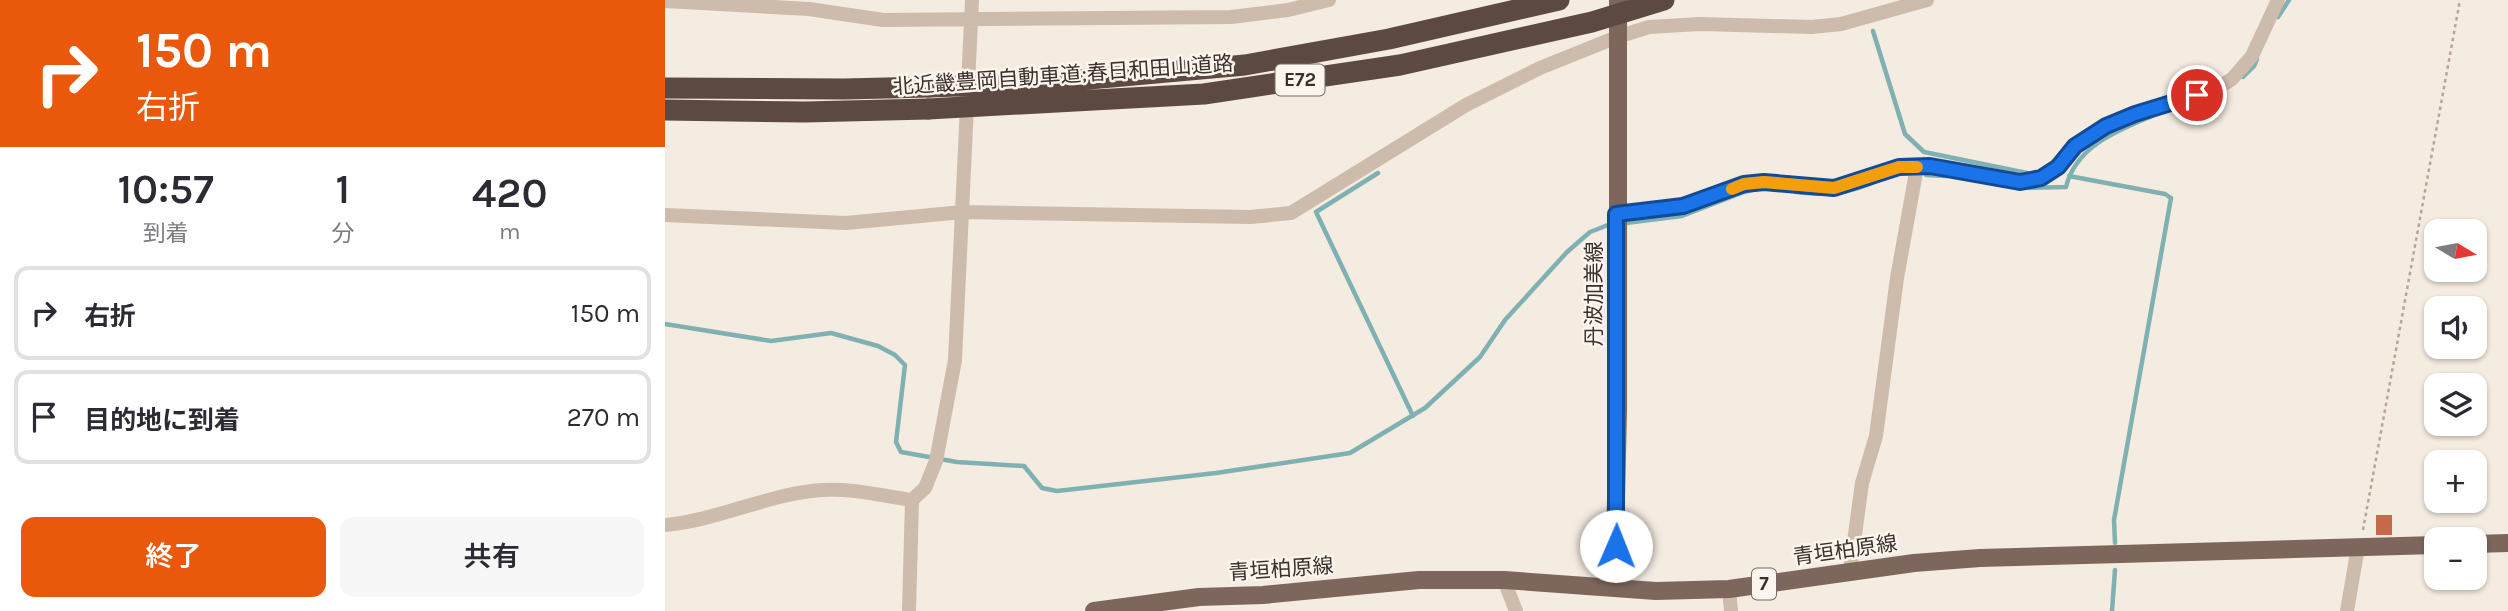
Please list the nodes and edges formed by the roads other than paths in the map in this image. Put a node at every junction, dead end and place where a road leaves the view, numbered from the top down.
1 (1329, 0) edge
2 (1559, 0) edge
3 (1618, 0) edge
4 (1664, 0) edge
5 (1927, 0) edge
6 (2279, 0) edge
7 (665, 1) edge
8 (971, 9) edge
9 (1617, 37) junction
10 (665, 88) edge
11 (665, 110) edge
12 (1917, 167) junction
13 (963, 212) junction
14 (1616, 214) junction
15 (665, 215) edge
16 (912, 500) junction
17 (665, 524) edge
18 (2508, 543) edge
19 (2487, 544) edge
20 (2424, 545) edge
21 (2359, 547) junction
22 (1850, 572) junction
23 (1504, 580) junction
24 (1614, 588) junction
25 (1729, 589) junction
26 (1199, 597) junction
27 (909, 611) edge
28 (1094, 611) edge
29 (1184, 611) edge
30 (1516, 611) edge
31 (1731, 611) edge
32 (2347, 611) edge

1 - 8 street
2 - 10 highway, 北近畿豊岡自動車道;春日和田山道路 / E72, bridge
3 - 9 main road, 丹波加美線
4 - 11 highway, 北近畿豊岡自動車道;春日和田山道路 / E72, bridge
5 - 9 street
6 - 12 street
7 - 8 street
8 - 13 street
9 - 13 street
9 - 14 main road, 丹波加美線
12 - 14 street
12 - 22 street
13 - 15 street
13 - 16 street
14 - 24 main road, 丹波加美線
16 - 17 street
16 - 27 street
18 - 19 main road
20 - 21 main road, 青垣柏原線 / 7
21 - 22 main road, 青垣柏原線 / 7
21 - 32 street
22 - 25 main road, 青垣柏原線 / 7
23 - 24 main road, 青垣柏原線 / 7
23 - 26 main road, 青垣柏原線 / 7
23 - 30 street
24 - 25 main road, 青垣柏原線 / 7
25 - 31 street
26 - 28 main road, 青垣柏原線 / 7
26 - 29 street

